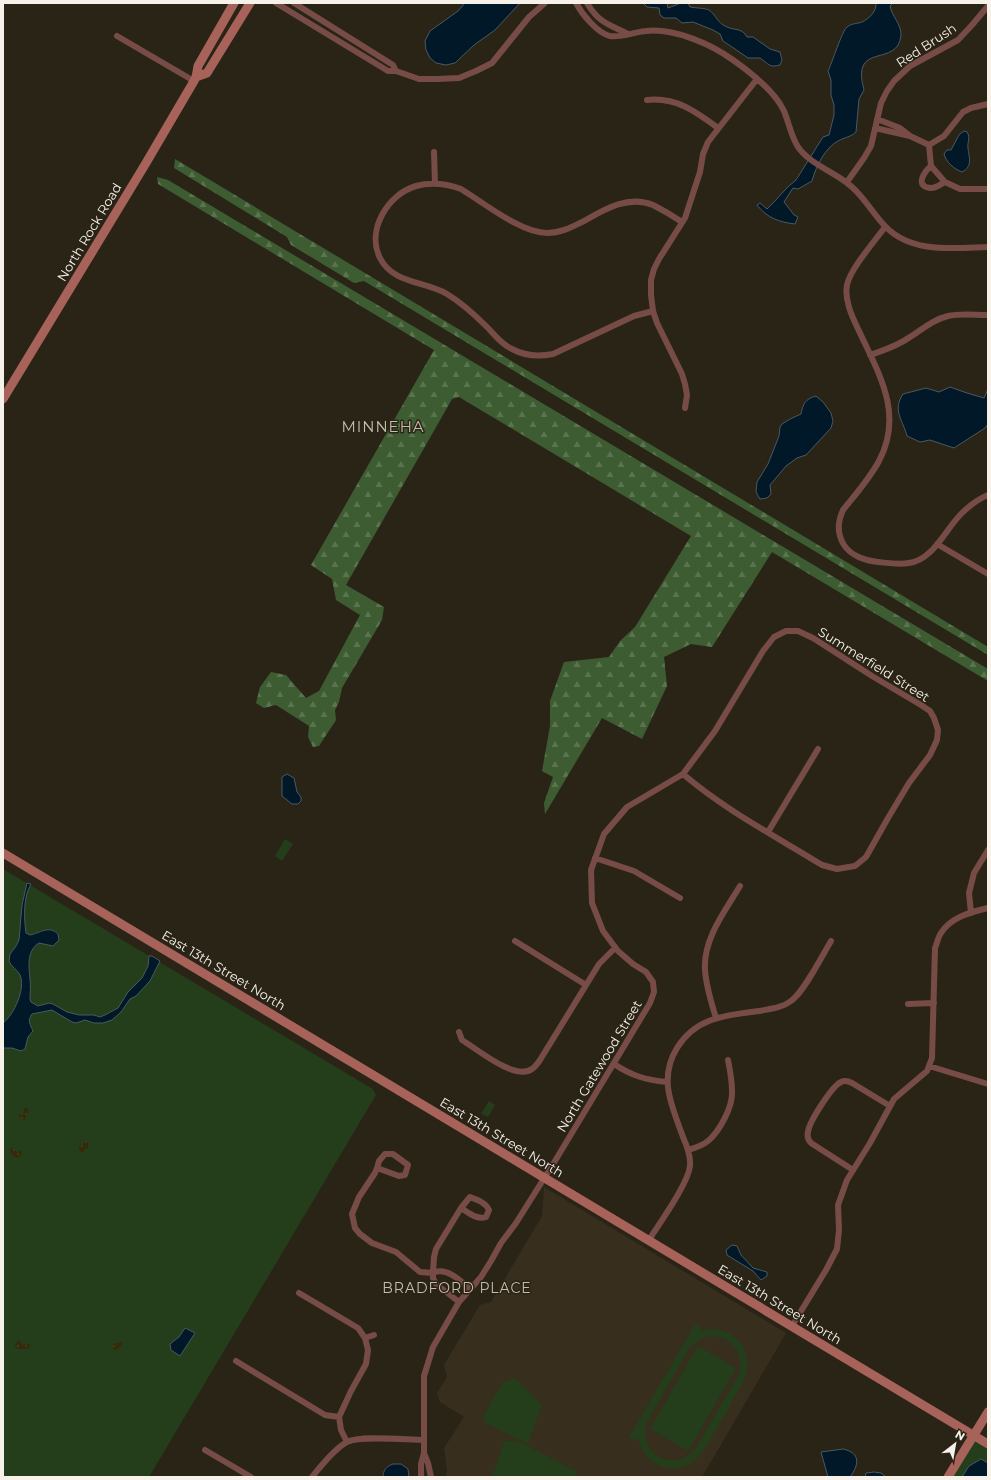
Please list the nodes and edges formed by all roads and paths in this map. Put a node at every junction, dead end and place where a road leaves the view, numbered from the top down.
1 (234, 3) edge
2 (250, 3) edge
3 (276, 3) edge
4 (294, 3) edge
5 (545, 3) edge
6 (576, 3) edge
7 (587, 3) edge
8 (988, 6) edge
9 (628, 34) junction
10 (117, 36) dead end
11 (396, 71) junction
12 (195, 79) junction
13 (756, 79) junction
14 (647, 100) dead end
15 (988, 104) edge
16 (877, 119) junction
17 (718, 128) junction
18 (875, 128) junction
19 (910, 136) junction
20 (929, 145) junction
21 (434, 152) dead end
22 (931, 166) junction
23 (847, 182) junction
24 (945, 182) junction
25 (435, 184) junction
26 (988, 189) edge
27 (682, 222) junction
28 (885, 227) junction
29 (988, 247) edge
30 (653, 311) junction
31 (988, 315) edge
32 (870, 356) junction
33 (3, 399) edge
34 (685, 408) dead end
35 (988, 495) edge
36 (937, 544) junction
37 (988, 574) edge
38 (786, 631) joint
39 (818, 749) dead end
40 (683, 774) junction
41 (768, 832) junction
42 (988, 850) edge
43 (3, 853) edge
44 (595, 858) junction
45 (740, 886) dead end
46 (680, 898) dead end
47 (988, 908) edge
48 (971, 913) junction
49 (515, 941) dead end
50 (831, 941) dead end
51 (615, 948) junction
52 (586, 985) junction
53 (934, 1003) junction
54 (908, 1004) dead end
55 (716, 1018) junction
56 (459, 1032) dead end
57 (728, 1060) dead end
58 (614, 1064) junction
59 (929, 1066) junction
60 (667, 1082) junction
61 (988, 1084) edge
62 (890, 1106) junction
63 (688, 1150) junction
64 (377, 1168) junction
65 (853, 1170) junction
66 (544, 1178) junction
67 (461, 1208) dead end
68 (649, 1240) junction
69 (434, 1273) junction
70 (470, 1289) junction
71 (299, 1293) dead end
72 (459, 1302) junction
73 (792, 1326) junction
74 (374, 1335) dead end
75 (365, 1338) junction
76 (236, 1361) dead end
77 (988, 1412) edge
78 (339, 1417) junction
79 (974, 1435) junction
80 (424, 1440) junction
81 (347, 1442) junction
82 (988, 1444) edge
83 (205, 1450) dead end
84 (424, 1453) junction
85 (251, 1477) edge
86 (312, 1477) edge
87 (421, 1477) edge
88 (431, 1477) edge
89 (948, 1477) edge

1 - 12 main road, North Rock Road
2 - 12 main road, North Rock Road
3 - 11 street
4 - 11 street
5 - 11 street
6 - 9 street
7 - 9 street
8 - 16 street, Red Brush
9 - 13 street
10 - 12 street
12 - 33 main road, North Rock Road
13 - 17 street
13 - 23 street
14 - 17 street
15 - 20 street
16 - 18 street, Red Brush
16 - 19 street
17 - 27 street
18 - 19 street
18 - 23 street, Red Brush
19 - 20 street
20 - 22 street
21 - 25 street
22 - 24 street
22 - 24 street
23 - 28 street
24 - 26 street
25 - 27 street
25 - 30 street
27 - 30 street
28 - 29 street
28 - 32 street
30 - 34 street
31 - 32 street
32 - 36 street
35 - 36 street
36 - 37 street
38 - 40 street, North Gatewood Street
38 - 41 street, Summerfield Street
39 - 41 street
40 - 41 street
40 - 44 street, North Gatewood Street
42 - 48 street
43 - 66 main road, East 13th Street North
44 - 46 street
44 - 51 street, North Gatewood Street
45 - 55 street
47 - 48 street
48 - 53 street
49 - 52 street
50 - 55 street
51 - 52 street
51 - 58 street, North Gatewood Street
52 - 56 street
53 - 54 street
53 - 59 street
55 - 60 street
57 - 63 street
58 - 60 street
58 - 66 street, North Gatewood Street
59 - 61 street
59 - 62 street
60 - 63 street
62 - 65 street
62 - 65 street
63 - 68 street
64 - 64 street
64 - 69 street
65 - 73 street
66 - 68 main road, East 13th Street North
66 - 70 street, North Gatewood Street
67 - 69 street
68 - 73 main road, East 13th Street North
69 - 70 street
69 - 72 street
70 - 72 street, North Gatewood Street
71 - 75 street
72 - 80 street, North Gatewood Street
73 - 79 main road, East 13th Street North
74 - 75 street
75 - 78 street
76 - 78 street
77 - 79 main road
78 - 81 street
79 - 82 main road, East 13th Street North
79 - 89 main road
80 - 81 street
80 - 84 street, North Gatewood Street
81 - 86 street
83 - 85 street
84 - 87 street, North Gatewood Street
84 - 88 street, North Gatewood Street

